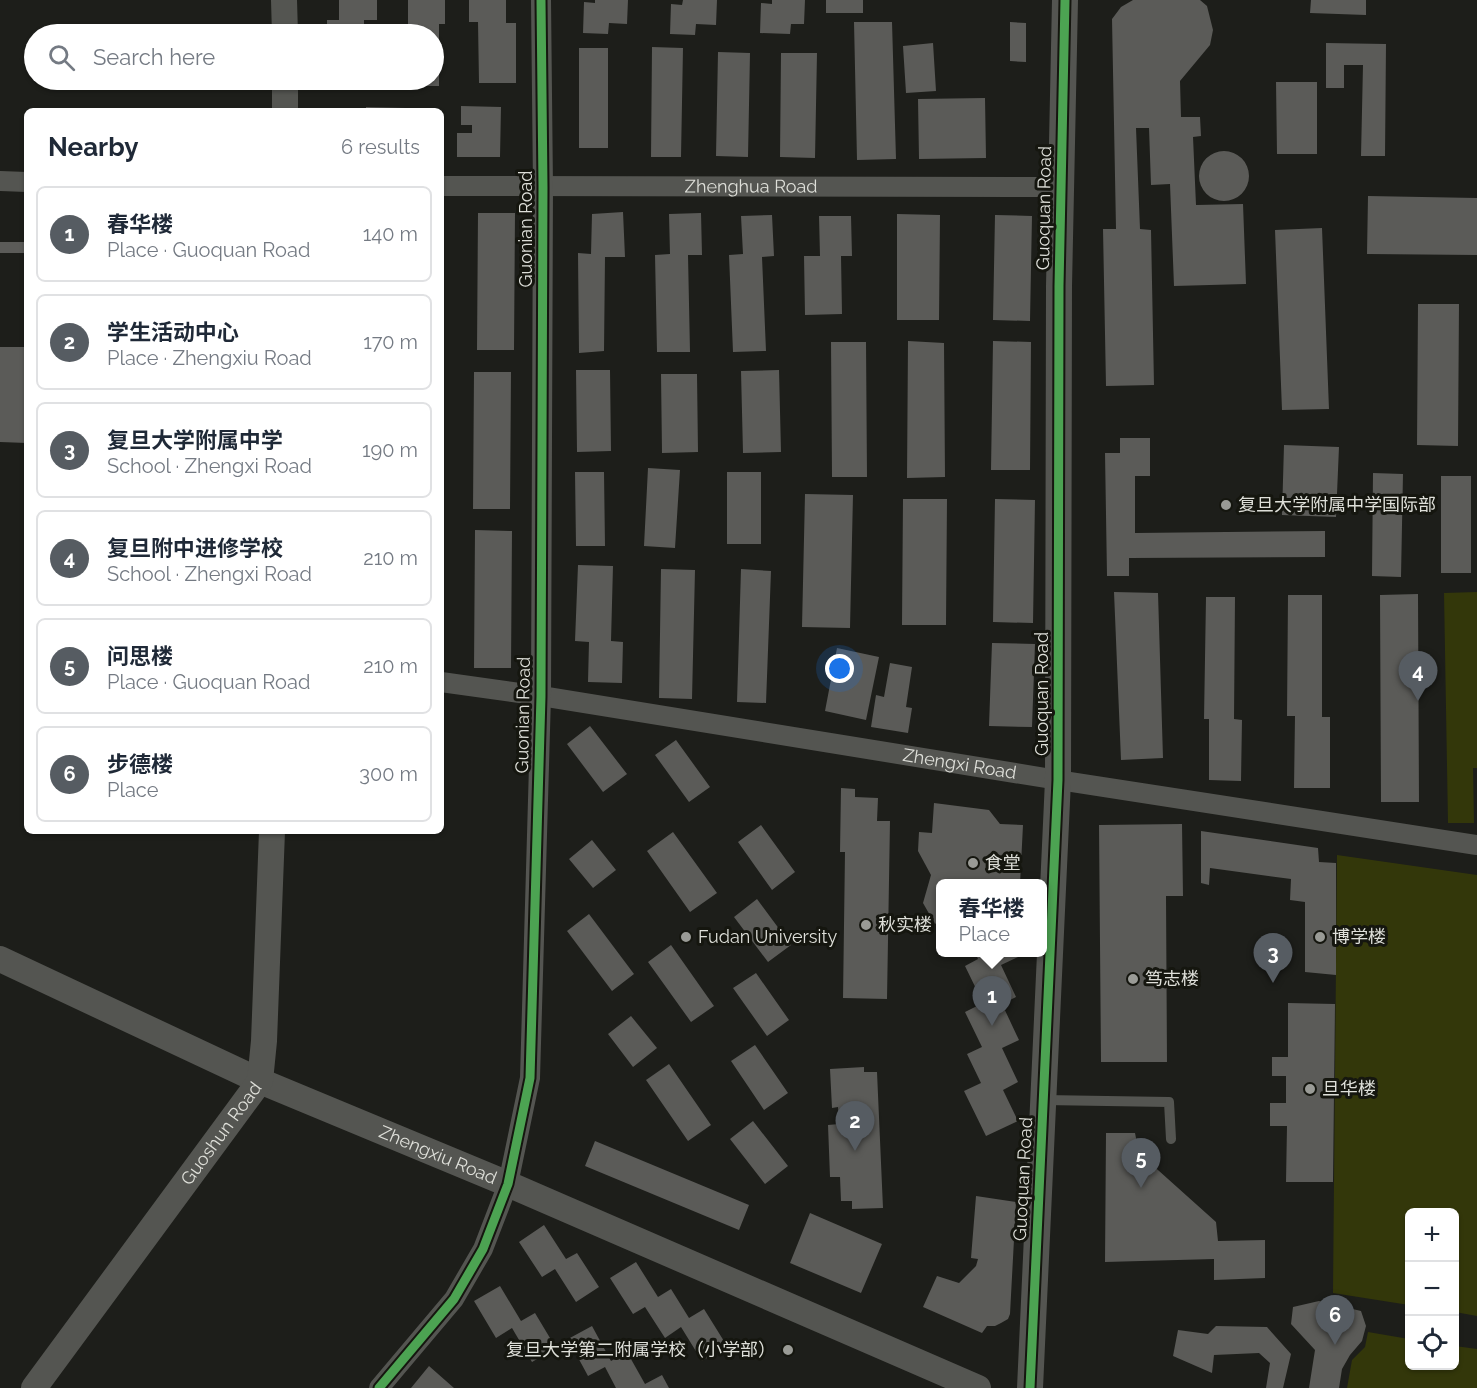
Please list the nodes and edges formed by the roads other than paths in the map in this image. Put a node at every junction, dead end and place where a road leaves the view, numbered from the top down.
1 (284, 0) edge
2 (541, 0) edge
3 (1065, 0) edge
4 (285, 24) edge
5 (285, 90) edge
6 (285, 108) edge
7 (0, 181) edge
8 (24, 182) edge
9 (444, 186) edge
10 (543, 187) junction
11 (1061, 187) junction
12 (444, 682) edge
13 (541, 696) junction
14 (1058, 780) junction
15 (272, 834) edge
16 (1477, 845) edge
17 (0, 959) edge
18 (260, 1081) junction
19 (1044, 1100) junction
20 (1171, 1139) dead end
21 (508, 1184) junction
22 (34, 1388) edge
23 (379, 1388) edge
24 (978, 1388) edge
25 (1030, 1388) edge

1 - 4 street
2 - 10 street, Guonian Road
3 - 11 street, Guoquan Road
5 - 6 street
7 - 8 street
9 - 10 street, Zhenghua Road
10 - 11 street, Zhenghua Road
10 - 13 street, Guonian Road
11 - 14 street, Guoquan Road
12 - 13 street, Zhengxi Road
13 - 14 street, Zhengxi Road
13 - 21 street, Guonian Road
14 - 16 street, Zhengxi Road
14 - 19 street, Guoquan Road
15 - 18 street, Guoshun Road
17 - 18 street, Zhengxiu Road
18 - 21 street, Zhengxiu Road
18 - 22 street, Guoshun Road
19 - 20 lane
19 - 25 street, Guoquan Road
21 - 23 street, Guonian Road
21 - 24 street, Zhengxiu Road

